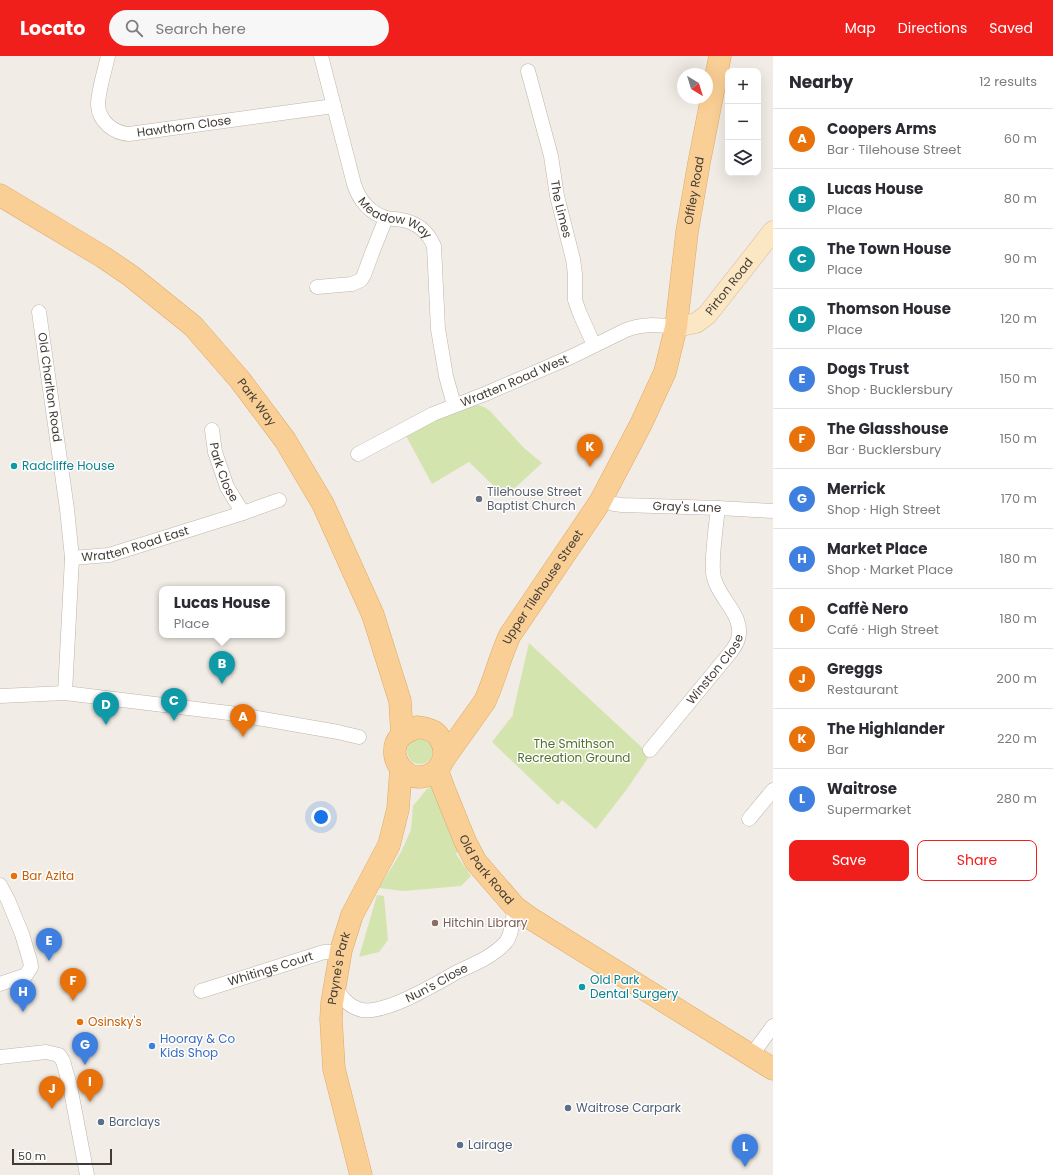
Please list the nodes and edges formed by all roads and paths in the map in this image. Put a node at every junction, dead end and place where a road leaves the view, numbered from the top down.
1 (108, 56) edge
2 (321, 56) edge
3 (720, 56) edge
4 (528, 71) dead end
5 (334, 106) junction
6 (0, 195) edge
7 (386, 218) junction
8 (773, 231) edge
9 (317, 287) dead end
10 (39, 312) dead end
11 (676, 327) junction
12 (594, 345) junction
13 (454, 405) junction
14 (212, 430) dead end
15 (358, 454) dead end
16 (601, 499) junction
17 (279, 500) dead end
18 (718, 508) junction
19 (773, 511) edge
20 (243, 513) junction
21 (72, 558) junction
22 (65, 693) junction
23 (0, 696) edge
24 (400, 701) junction
25 (472, 718) junction
26 (431, 730) junction
27 (402, 735) junction
28 (359, 737) dead end
29 (650, 750) dead end
30 (440, 765) junction
31 (401, 769) junction
32 (773, 790) edge
33 (748, 819) dead end
34 (0, 885) edge
35 (515, 907) junction
36 (341, 950) junction
37 (0, 984) edge
38 (335, 987) junction
39 (201, 991) dead end
40 (773, 1026) edge
41 (751, 1056) junction
42 (0, 1057) edge
43 (773, 1069) edge
44 (88, 1175) edge
45 (361, 1175) edge

1 - 5 street, Hawthorn Close
2 - 5 street, Meadow Way
3 - 11 main road, Offley Road
4 - 12 street, The Limes
5 - 7 street, Meadow Way
6 - 24 main road, Park Way
7 - 9 street
7 - 13 street, Meadow Way
8 - 11 main road, Pirton Road
10 - 21 street, Old Charlton Road
11 - 12 street, Wratten Road West
11 - 16 main road, Upper Tilehouse Street
12 - 13 street, Wratten Road West
13 - 15 street, Wratten Road West
14 - 20 street, Park Close
16 - 18 street, Gray's Lane
16 - 25 main road, Upper Tilehouse Street
17 - 20 street, Wratten Road East
18 - 19 street, Gray's Lane
18 - 29 street, Winston Close
20 - 21 street, Wratten Road East
21 - 22 street, Wratten Road East
22 - 23 street
22 - 28 street
24 - 26 main road, Park Way
24 - 27 main road, Park Way
25 - 26 main road, Upper Tilehouse Street
25 - 30 main road, Upper Tilehouse Street
26 - 27 main road
26 - 30 main road
27 - 31 main road
30 - 31 main road
30 - 35 main road, Old Park Road
31 - 36 main road, Payne's Park
32 - 33 street
34 - 37 street
35 - 38 street, Nun's Close
35 - 41 main road, Old Park Road
36 - 38 main road, Payne's Park
36 - 39 street, Whitings Court
38 - 45 main road, Payne's Park
40 - 41 street
41 - 43 main road, Old Park Road
42 - 44 street

